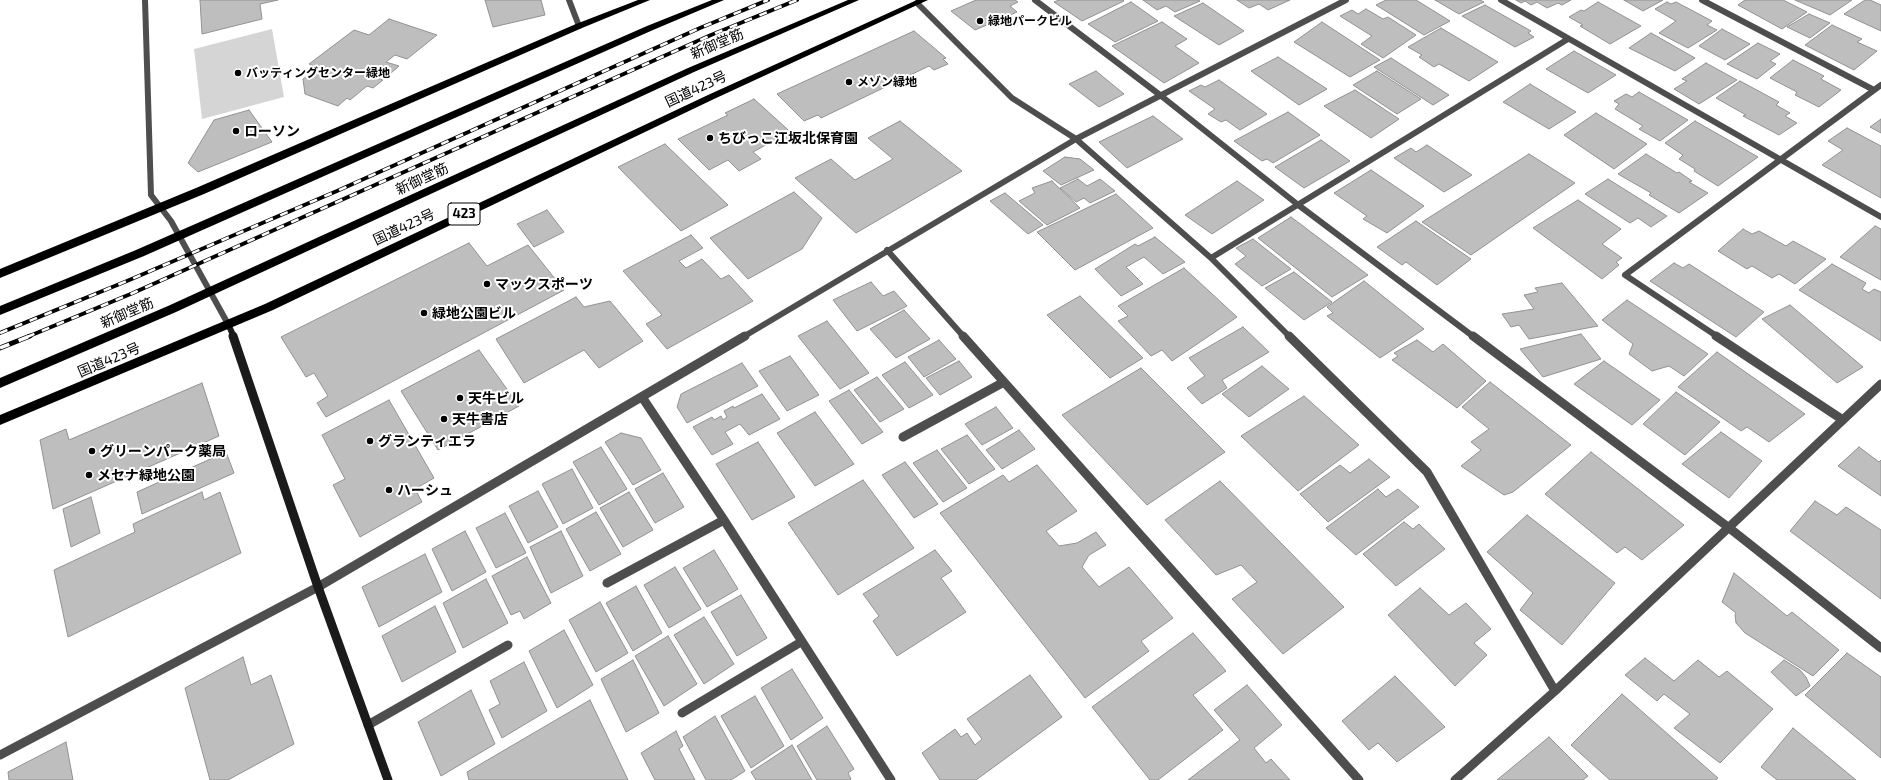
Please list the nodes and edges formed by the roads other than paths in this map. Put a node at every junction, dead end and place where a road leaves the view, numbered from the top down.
1 (145, 0) edge
2 (569, 0) edge
3 (646, 0) edge
4 (720, 0) edge
5 (855, 0) edge
6 (1034, 0) edge
7 (1346, 0) edge
8 (1501, 0) edge
9 (1702, 0) edge
10 (921, 1) edge
11 (579, 26) junction
12 (1568, 39) junction
13 (1881, 85) edge
14 (1874, 90) junction
15 (1160, 94) junction
16 (1076, 139) junction
17 (1780, 160) junction
18 (1297, 204) junction
19 (160, 208) junction
20 (1881, 217) edge
21 (887, 250) junction
22 (1211, 258) junction
23 (0, 274) edge
24 (0, 310) edge
25 (228, 324) junction
26 (0, 382) edge
27 (1004, 382) junction
28 (1881, 384) edge
29 (642, 397) junction
30 (0, 420) edge
31 (1843, 420) junction
32 (903, 437) dead end
33 (724, 520) junction
34 (1728, 527) junction
35 (607, 583) dead end
36 (318, 587) junction
37 (801, 642) junction
38 (508, 645) dead end
39 (1881, 648) edge
40 (1555, 691) junction
41 (682, 713) dead end
42 (368, 725) junction
43 (0, 755) edge
44 (388, 780) edge
45 (891, 780) edge
46 (1359, 780) edge
47 (1455, 780) edge

1 - 19 street
2 - 11 street
3 - 11 highway
4 - 24 highway
5 - 26 highway, 新御堂筋 / 423
6 - 15 street
7 - 15 street
8 - 12 street
9 - 14 street
10 - 16 street
10 - 25 highway, 国道423号 / 423
11 - 19 highway
12 - 17 street
12 - 18 street
13 - 14 street
14 - 17 street
15 - 16 street
15 - 18 street
16 - 21 street
16 - 22 street
17 - 20 street
17 - 31 street
18 - 22 street
18 - 34 street
19 - 23 highway
19 - 25 street
21 - 27 street
21 - 29 street
22 - 40 street
25 - 30 highway, 国道423号 / 423
25 - 36 street
27 - 32 street
27 - 46 street
28 - 31 street
29 - 33 street
29 - 36 street
31 - 34 street
33 - 35 street
33 - 37 street
34 - 39 street
34 - 40 street
36 - 42 street
36 - 43 street
37 - 41 street
37 - 45 street
38 - 42 street
40 - 47 street
42 - 44 street

